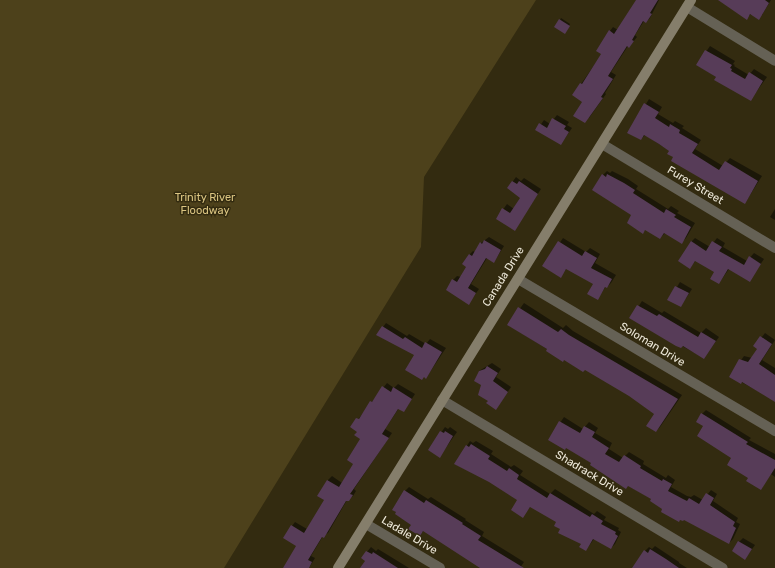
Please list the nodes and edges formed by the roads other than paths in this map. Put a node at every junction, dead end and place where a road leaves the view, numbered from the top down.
1 (689, 4) edge
2 (775, 61) edge
3 (602, 144) junction
4 (775, 248) edge
5 (518, 279) junction
6 (442, 400) junction
7 (775, 431) edge
8 (366, 524) junction
9 (338, 568) edge
10 (440, 568) edge
11 (723, 568) edge

1 - 2 street
1 - 3 street, Canada Drive
3 - 4 street, Furey Street
3 - 5 street, Canada Drive
5 - 6 street, Canada Drive
5 - 7 street, Soloman Drive
6 - 8 street, Canada Drive
6 - 11 street, Shadrack Drive
8 - 9 street, Canada Drive
8 - 10 street, Ladale Drive

